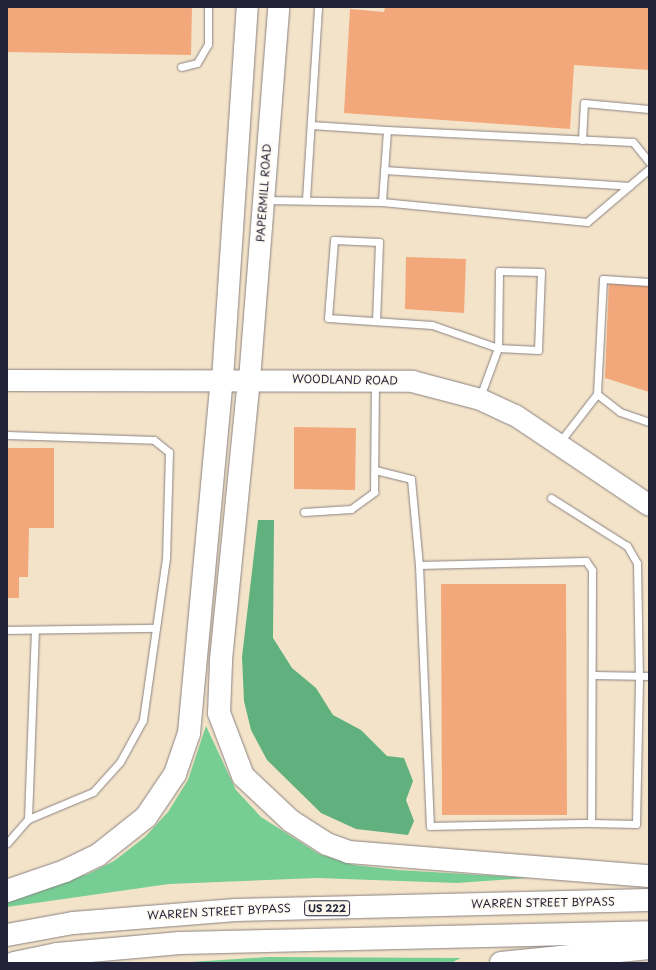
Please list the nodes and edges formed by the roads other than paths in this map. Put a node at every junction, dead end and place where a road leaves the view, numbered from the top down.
1 (208, 7) edge
2 (247, 7) edge
3 (278, 7) edge
4 (318, 7) edge
5 (181, 66) dead end
6 (649, 109) edge
7 (311, 124) junction
8 (387, 130) junction
9 (582, 140) junction
10 (649, 162) edge
11 (649, 169) edge
12 (384, 170) junction
13 (629, 186) junction
14 (306, 199) junction
15 (264, 200) junction
16 (382, 202) junction
17 (649, 282) edge
18 (376, 321) junction
19 (498, 348) junction
20 (222, 379) junction
21 (249, 379) junction
22 (7, 380) edge
23 (375, 381) junction
24 (597, 394) junction
25 (480, 399) junction
26 (649, 422) edge
27 (7, 435) edge
28 (558, 443) junction
29 (375, 470) junction
30 (552, 498) dead end
31 (649, 504) edge
32 (304, 512) dead end
33 (419, 565) junction
34 (156, 628) junction
35 (7, 630) edge
36 (35, 630) junction
37 (594, 675) junction
38 (649, 676) edge
39 (639, 678) junction
40 (28, 819) junction
41 (592, 823) junction
42 (7, 843) edge
43 (649, 876) edge
44 (7, 891) edge
45 (649, 900) edge
46 (649, 932) edge
47 (7, 935) edge
48 (649, 948) edge
49 (14, 963) edge
50 (500, 963) edge

1 - 5 lane
2 - 20 main road
3 - 15 main road, PAPERMILL ROAD
4 - 7 lane
6 - 9 lane
7 - 8 lane
7 - 14 lane
8 - 9 lane
8 - 12 lane
9 - 10 lane
11 - 13 lane
12 - 13 lane
12 - 16 lane
13 - 16 lane
14 - 15 lane
14 - 16 lane
15 - 21 main road, PAPERMILL ROAD
17 - 24 lane
18 - 18 lane
18 - 19 lane
19 - 19 lane
19 - 25 lane
20 - 21 main road, WOODLAND ROAD
20 - 22 main road, WOODLAND ROAD
20 - 44 highway
21 - 23 main road, WOODLAND ROAD
21 - 43 highway
23 - 25 main road, WOODLAND ROAD
23 - 29 lane
24 - 26 lane
24 - 28 lane
25 - 28 main road, WOODLAND ROAD
27 - 34 lane
28 - 31 main road, WOODLAND ROAD
29 - 32 lane
29 - 33 lane
30 - 39 lane
33 - 37 lane
33 - 41 lane
34 - 36 lane
34 - 40 lane
35 - 36 lane
36 - 40 lane
37 - 39 lane
37 - 41 lane
38 - 39 lane
39 - 41 lane
40 - 42 lane
45 - 47 highway, WARREN STREET BYPASS / US 222
46 - 49 highway
48 - 50 highway

